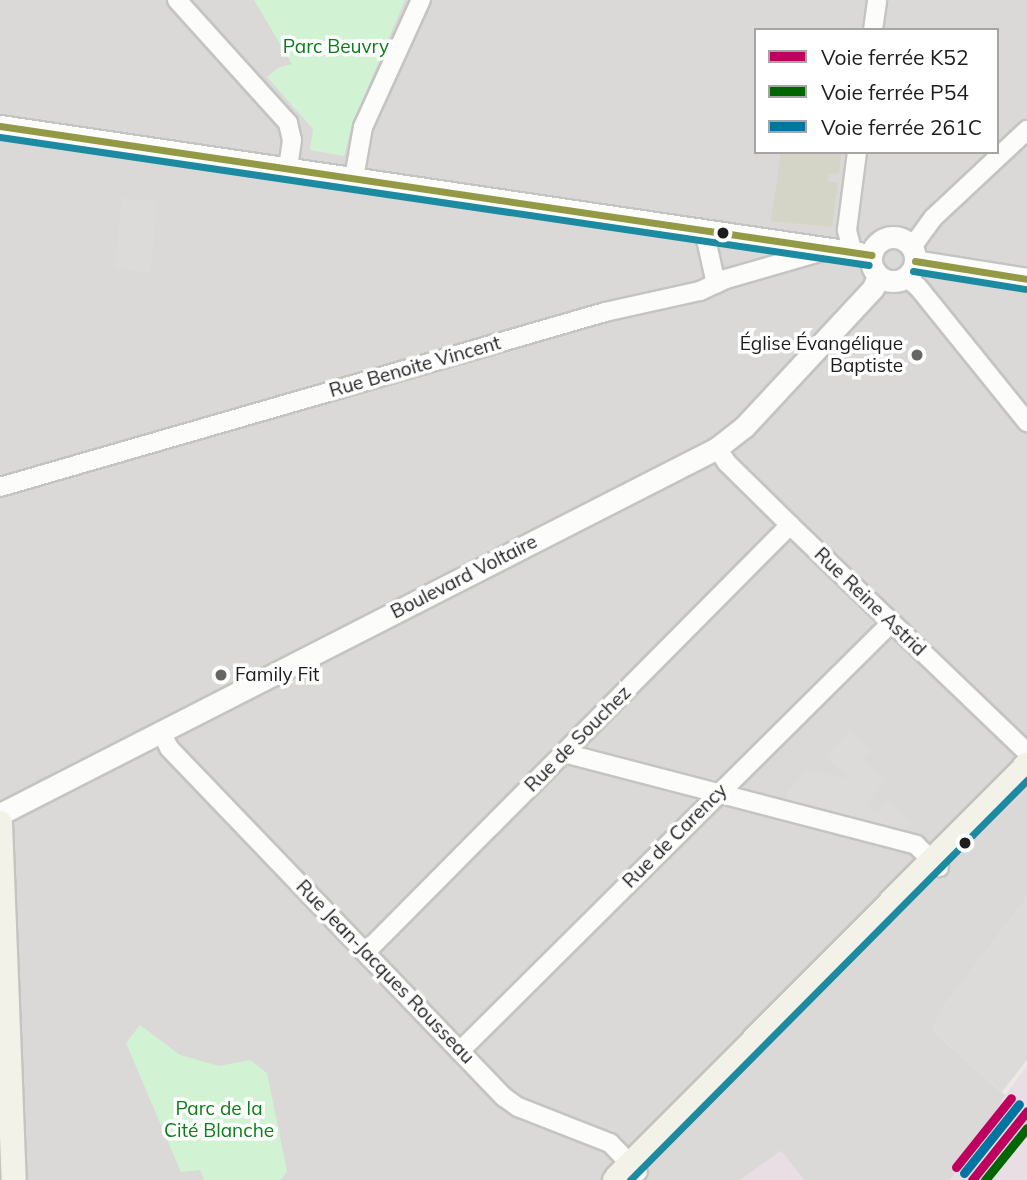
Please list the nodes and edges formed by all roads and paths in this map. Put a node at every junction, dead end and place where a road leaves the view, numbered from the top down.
1 (177, 0) edge
2 (421, 0) edge
3 (877, 0) edge
4 (873, 28) edge
5 (0, 126) edge
6 (1027, 130) edge
7 (857, 154) edge
8 (288, 167) junction
9 (354, 178) junction
10 (708, 230) junction
11 (830, 249) junction
12 (862, 254) junction
13 (911, 262) junction
14 (878, 276) junction
15 (1027, 279) edge
16 (716, 284) junction
17 (1027, 422) edge
18 (717, 448) junction
19 (0, 487) edge
20 (790, 525) junction
21 (891, 623) junction
22 (161, 732) junction
23 (1027, 752) edge
24 (564, 753) junction
25 (1027, 765) edge
26 (1027, 779) edge
27 (719, 794) junction
28 (0, 814) edge
29 (0, 823) edge
30 (936, 863) junction
31 (366, 952) junction
32 (460, 1051) junction
33 (629, 1174) edge
34 (14, 1180) edge

1 - 8 street
2 - 9 street
3 - 4 street
5 - 8 street
6 - 13 street
7 - 12 street
8 - 9 street
9 - 10 street
10 - 11 street
10 - 16 street
11 - 12 street
11 - 16 street, Rue Benoite Vincent
12 - 13 street
12 - 14 street
13 - 14 street
13 - 15 street
13 - 17 street
14 - 18 street, Boulevard Voltaire
16 - 19 street, Rue Benoite Vincent
18 - 20 street, Rue Reine Astrid
18 - 22 street, Boulevard Voltaire
20 - 21 street, Rue Reine Astrid
20 - 24 street, Rue de Souchez
21 - 23 street, Rue Reine Astrid
21 - 27 street, Rue de Carency
22 - 28 street, Boulevard Voltaire
22 - 31 street, Rue Jean-Jacques Rousseau
24 - 27 street
24 - 31 street, Rue de Souchez
25 - 30 main road
26 - 30 main road
27 - 30 street
27 - 32 street, Rue de Carency
29 - 34 main road
30 - 33 main road
31 - 32 street, Rue Jean-Jacques Rousseau
32 - 33 street, Rue Jean-Jacques Rousseau

